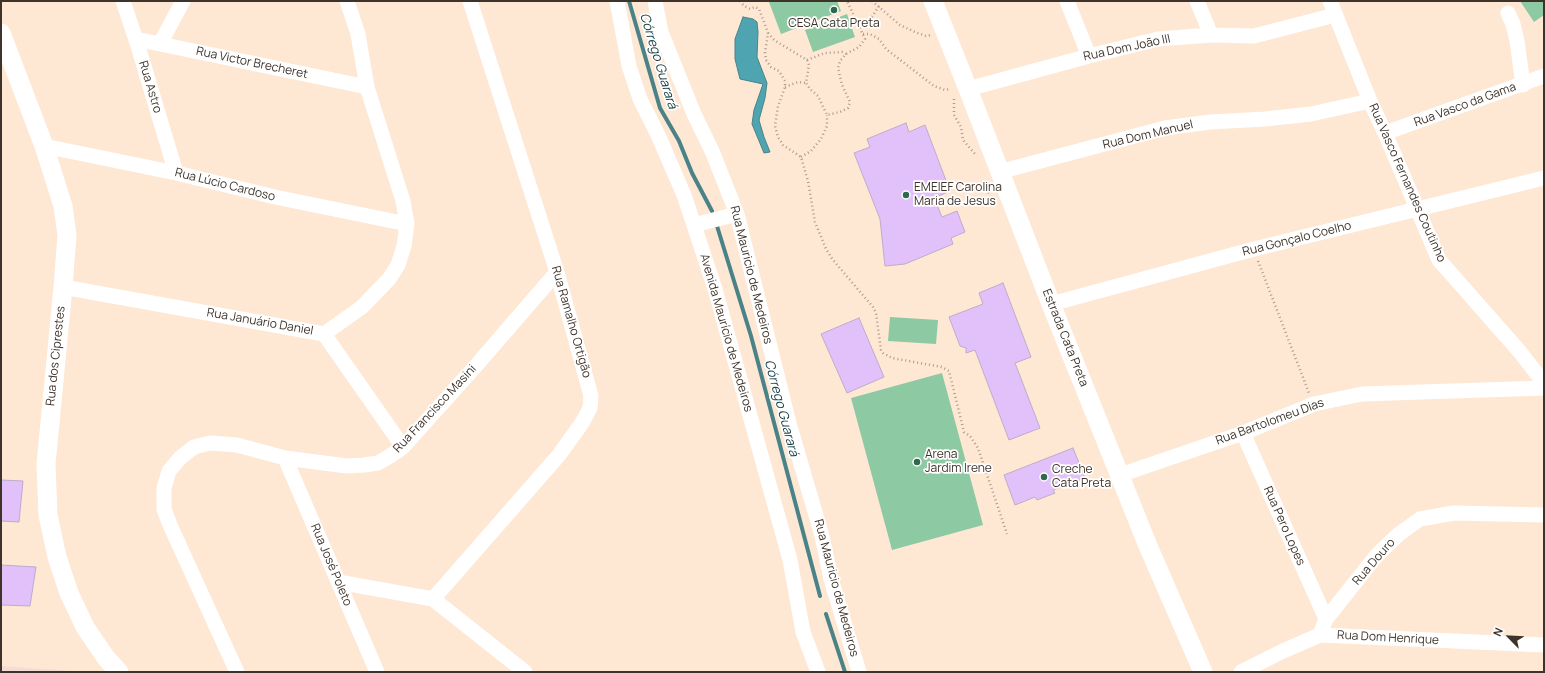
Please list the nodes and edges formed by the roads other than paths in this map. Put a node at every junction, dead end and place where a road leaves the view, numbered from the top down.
1 (123, 1) edge
2 (183, 1) edge
3 (347, 1) edge
4 (470, 1) edge
5 (616, 1) edge
6 (654, 1) edge
7 (932, 1) edge
8 (1067, 1) edge
9 (1197, 1) edge
10 (1332, 8) edge
11 (1508, 13) dead end
12 (1, 33) edge
13 (1211, 34) junction
14 (136, 39) junction
15 (160, 44) junction
16 (1089, 56) junction
17 (1544, 76) edge
18 (1523, 85) junction
19 (368, 87) junction
20 (959, 89) junction
21 (1370, 101) junction
22 (1385, 133) junction
23 (44, 146) junction
24 (176, 173) junction
25 (992, 176) junction
26 (1544, 178) edge
27 (1417, 210) junction
28 (737, 214) junction
29 (407, 224) junction
30 (694, 225) junction
31 (557, 272) junction
32 (63, 287) junction
33 (1051, 304) junction
34 (324, 334) junction
35 (1544, 383) edge
36 (1544, 388) edge
37 (1242, 433) junction
38 (403, 447) junction
39 (285, 458) junction
40 (1120, 475) junction
41 (1544, 515) edge
42 (338, 582) junction
43 (434, 599) junction
44 (1326, 619) junction
45 (1320, 635) junction
46 (1544, 645) edge
47 (119, 672) edge
48 (237, 672) edge
49 (377, 672) edge
50 (525, 672) edge
51 (818, 672) edge
52 (858, 672) edge
53 (1203, 672) edge
54 (1241, 672) edge

1 - 14 street, Rua Astro
2 - 15 street
3 - 19 street, Rua Januário Daniel
4 - 31 street, Rua Ramalho Ortigão
5 - 30 street, Avenida Maurício de Medeiros
6 - 28 street, Rua Mauricio de Medeiros
7 - 20 street, Estrada Cata Preta
8 - 16 street
9 - 13 street
10 - 13 street, Rua Dom João III
10 - 21 street, Rua Vasco Fernandes Coutinho
11 - 18 street
12 - 23 street, Rua dos Ciprestes
13 - 16 street, Rua Dom João III
14 - 15 street, Rua Victor Brecheret
14 - 24 street, Rua Astro
15 - 19 street, Rua Victor Brecheret
16 - 20 street, Rua Dom João III
17 - 18 street, Rua Vasco da Gama
18 - 22 street, Rua Vasco da Gama
19 - 29 street, Rua Januário Daniel
20 - 25 street, Estrada Cata Preta
21 - 22 street, Rua Vasco Fernandes Coutinho
21 - 25 street, Rua Dom Manuel
22 - 27 street, Rua Vasco Fernandes Coutinho
23 - 24 street, Rua Lúcio Cardoso
23 - 32 street, Rua dos Ciprestes
24 - 29 street, Rua Lúcio Cardoso
25 - 33 street, Estrada Cata Preta
26 - 27 street, Rua Gonçalo Coelho
27 - 33 street, Rua Gonçalo Coelho
27 - 35 street, Rua Vasco Fernandes Coutinho
28 - 30 street
28 - 52 street, Rua Mauricio de Medeiros
29 - 34 street, Rua Januário Daniel
30 - 51 street, Avenida Maurício de Medeiros
31 - 38 street, Rua Francisco Masini
31 - 43 street, Rua Ramalho Ortigão
32 - 34 street, Rua Januário Daniel
32 - 47 street, Rua dos Ciprestes
33 - 40 street, Estrada Cata Preta
34 - 38 street
36 - 37 street, Rua Bartolomeu Dias
37 - 40 street, Rua Bartolomeu Dias
37 - 44 street, Rua Pero Lopes
38 - 39 street, Rua Francisco Masini
39 - 42 street, Rua José Poleto
39 - 48 street, Rua Francisco Masini
40 - 53 street, Estrada Cata Preta
41 - 44 street, Rua Douro
42 - 43 street
42 - 49 street, Rua José Poleto
43 - 50 street
44 - 45 street, Rua Douro
45 - 46 street, Rua Dom Henrique
45 - 54 street, Rua Dom Henrique

